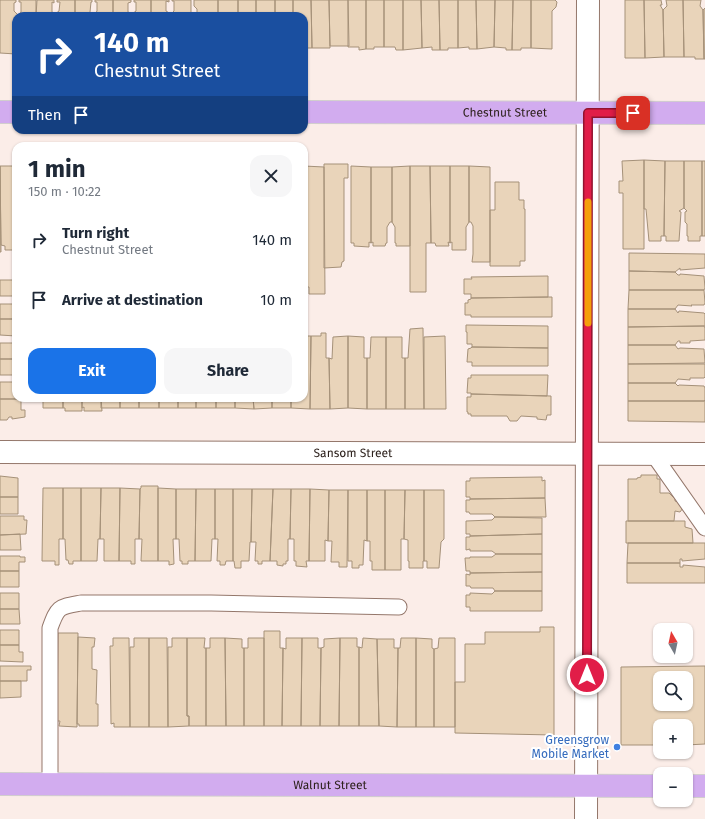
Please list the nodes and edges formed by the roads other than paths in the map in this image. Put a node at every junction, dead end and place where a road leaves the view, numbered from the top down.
1 (588, 0) edge
2 (0, 112) edge
3 (12, 112) edge
4 (308, 112) edge
5 (588, 113) junction
6 (705, 113) edge
7 (0, 452) edge
8 (587, 454) junction
9 (654, 454) junction
10 (705, 454) edge
11 (705, 528) edge
12 (399, 607) dead end
13 (0, 784) edge
14 (50, 784) junction
15 (586, 786) junction
16 (653, 786) edge
17 (693, 786) edge
18 (705, 786) edge
19 (586, 819) edge

1 - 5 street
2 - 3 main road
4 - 5 main road, Chestnut Street
5 - 6 main road, Chestnut Street
5 - 8 street
7 - 8 street, Sansom Street
8 - 9 street, Sansom Street
8 - 15 street
9 - 10 street, Sansom Street
9 - 11 lane
12 - 14 lane
13 - 14 main road, Walnut Street
14 - 15 main road, Walnut Street
15 - 16 main road, Walnut Street
15 - 19 street
17 - 18 main road

